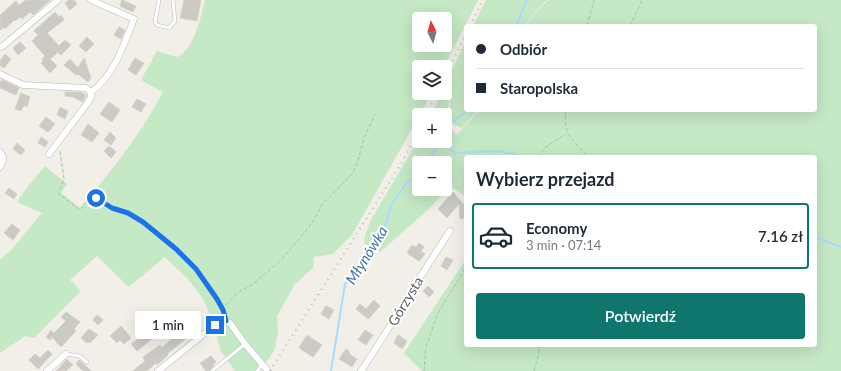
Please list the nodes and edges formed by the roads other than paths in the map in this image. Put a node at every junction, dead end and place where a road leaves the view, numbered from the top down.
1 (58, 0) edge
2 (91, 0) edge
3 (159, 0) edge
4 (173, 0) edge
5 (0, 47) edge
6 (0, 74) edge
7 (91, 92) junction
8 (0, 152) edge
9 (49, 154) dead end
10 (0, 167) edge
11 (93, 196) road end
12 (450, 231) dead end
13 (226, 321) junction
14 (245, 344) junction
15 (66, 354) joint
16 (87, 362) dead end
17 (262, 364) junction
18 (47, 371) edge
19 (158, 371) edge
20 (212, 371) edge
21 (257, 371) edge
22 (268, 371) edge
23 (361, 371) edge

1 - 5 street
2 - 7 street
3 - 4 lane
6 - 7 street
7 - 9 street
8 - 10 street
11 - 13 lane
12 - 23 street, Górzysta
13 - 14 street
13 - 19 street
14 - 17 street
14 - 20 lane
15 - 16 lane
15 - 18 street
17 - 21 lane
17 - 22 street

